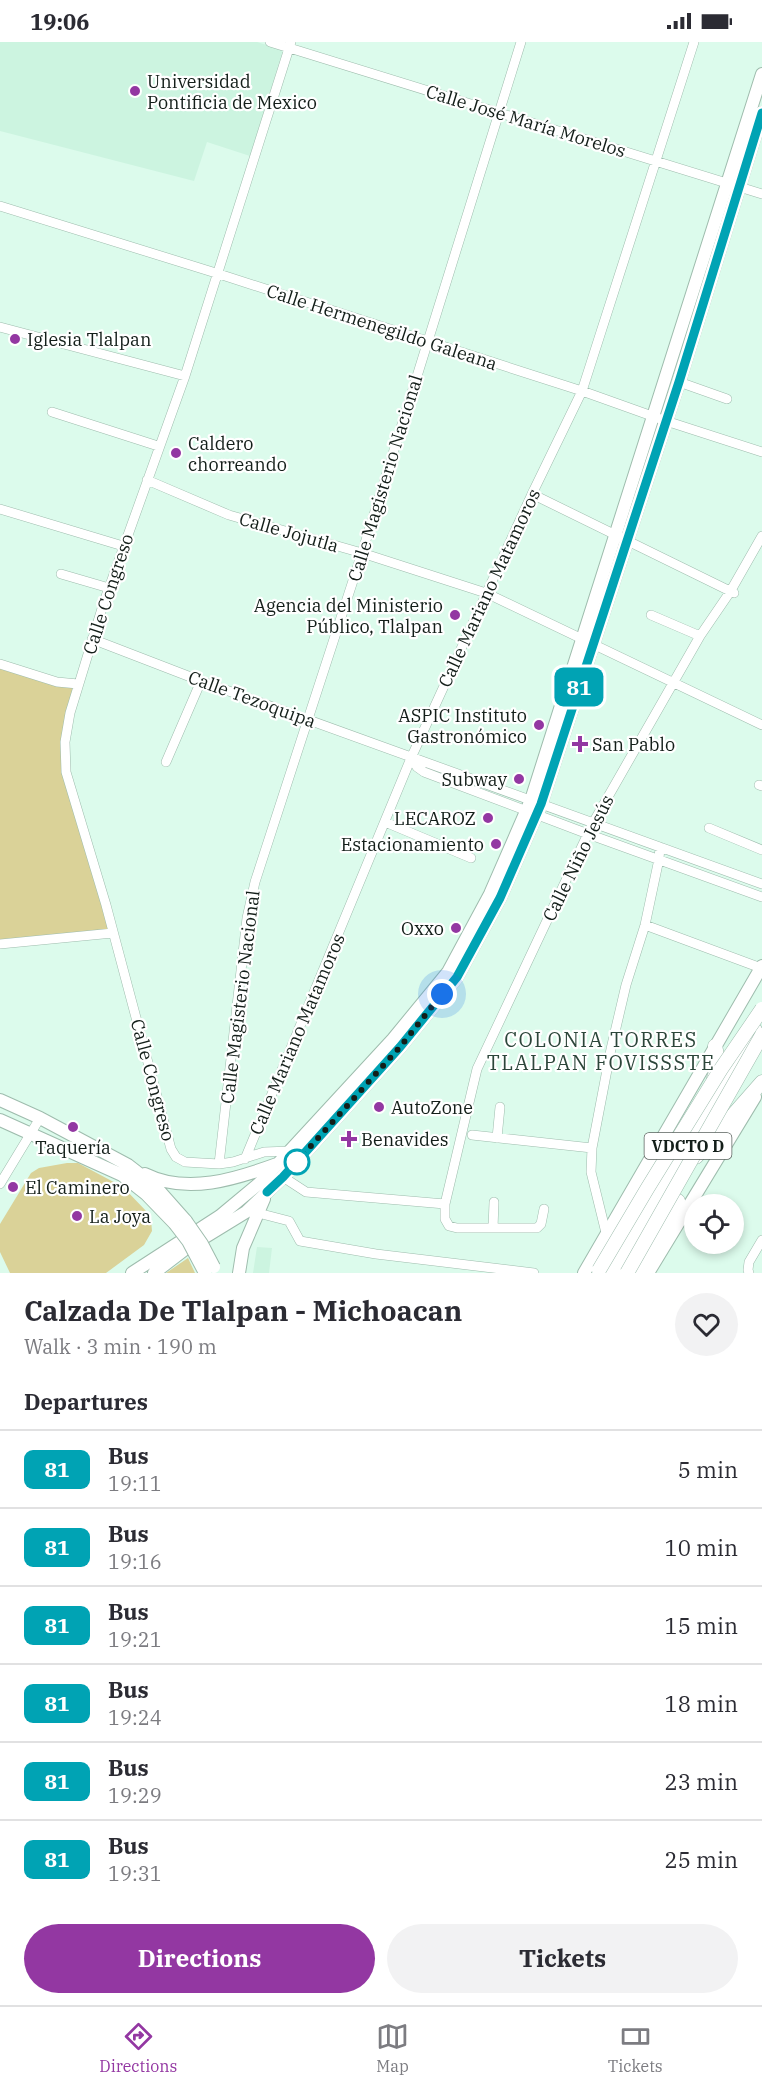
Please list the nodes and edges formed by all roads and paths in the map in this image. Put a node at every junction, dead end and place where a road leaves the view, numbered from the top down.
1 (270, 42) edge
2 (521, 42) edge
3 (694, 42) edge
4 (290, 45) edge
5 (762, 74) edge
6 (499, 112) junction
7 (762, 113) edge
8 (656, 162) junction
9 (733, 186) junction
10 (762, 194) edge
11 (0, 206) edge
12 (219, 274) junction
13 (0, 327) edge
14 (427, 342) junction
15 (185, 376) junction
16 (679, 382) junction
17 (582, 391) junction
18 (727, 399) dead end
19 (52, 412) dead end
20 (654, 417) junction
21 (666, 421) junction
22 (158, 446) junction
23 (762, 452) edge
24 (147, 480) junction
25 (532, 494) junction
26 (0, 509) edge
27 (615, 535) junction
28 (762, 536) edge
29 (627, 541) junction
30 (123, 546) junction
31 (362, 553) junction
32 (61, 574) dead end
33 (108, 588) junction
34 (732, 592) junction
35 (486, 593) junction
36 (651, 615) dead end
37 (700, 636) junction
38 (92, 639) junction
39 (588, 641) junction
40 (0, 664) edge
41 (201, 681) junction
42 (674, 681) junction
43 (78, 684) junction
44 (306, 719) junction
45 (762, 724) edge
46 (411, 758) junction
47 (166, 762) dead end
48 (534, 807) junction
49 (385, 822) junction
50 (593, 823) junction
51 (709, 828) dead end
52 (588, 834) junction
53 (660, 847) junction
54 (762, 850) edge
55 (471, 858) dead end
56 (659, 859) junction
57 (762, 882) edge
58 (762, 897) edge
59 (645, 925) junction
60 (113, 933) junction
61 (0, 944) edge
62 (761, 967) edge
63 (762, 1009) edge
64 (762, 1017) edge
65 (762, 1024) edge
66 (762, 1035) edge
67 (762, 1042) edge
68 (715, 1046) junction
69 (762, 1084) edge
70 (0, 1100) edge
71 (500, 1107) dead end
72 (40, 1119) junction
73 (0, 1120) edge
74 (31, 1134) junction
75 (472, 1135) dead end
76 (497, 1138) junction
77 (592, 1148) junction
78 (291, 1151) junction
79 (689, 1156) junction
80 (245, 1159) junction
81 (281, 1163) junction
82 (219, 1164) junction
83 (128, 1165) junction
84 (683, 1174) junction
85 (283, 1177) junction
86 (0, 1184) edge
87 (267, 1192) junction
88 (494, 1202) dead end
89 (445, 1204) junction
90 (544, 1209) dead end
91 (258, 1213) junction
92 (180, 1222) junction
93 (493, 1227) junction
94 (606, 1233) junction
95 (762, 1240) edge
96 (480, 1269) edge
97 (212, 1271) edge
98 (603, 1272) edge
99 (132, 1273) edge
100 (154, 1273) edge
101 (239, 1273) edge
102 (534, 1273) edge
103 (584, 1273) edge
104 (618, 1273) edge
105 (627, 1273) edge
106 (636, 1273) edge
107 (648, 1273) edge
108 (749, 1273) edge

1 - 4 street, Calle José María Morelos
2 - 6 street, Calle Magisterio Nacional
3 - 8 street, Calle Mariano Matamoros
4 - 6 street, Calle José María Morelos
4 - 12 street, Calle Congreso
5 - 9 main road
6 - 8 street, Calle José María Morelos
6 - 14 street, Calle Magisterio Nacional
7 - 9 main road
8 - 9 street, Calle José María Morelos
8 - 17 street, Calle Mariano Matamoros
9 - 10 street, Calle José María Morelos
9 - 16 main road
9 - 20 main road
11 - 12 street, Calle Hermenegildo Galeana
12 - 14 street, Calle Hermenegildo Galeana
12 - 15 street, Calle Congreso
13 - 15 street
14 - 17 street, Calle Hermenegildo Galeana
14 - 31 street, Calle Magisterio Nacional
15 - 22 street, Calle Congreso
16 - 18 street
16 - 21 main road
17 - 20 street, Calle Hermenegildo Galeana
17 - 25 street, Calle Mariano Matamoros
19 - 22 street
20 - 21 street, Calle Hermenegildo Galeana
20 - 27 main road
21 - 23 street, Calle Hermenegildo Galeana
21 - 29 main road
22 - 24 street, Calle Congreso
24 - 30 street, Calle Congreso
24 - 31 street, Calle Jojutla
25 - 27 street
25 - 35 street, Calle Mariano Matamoros
26 - 30 street
27 - 29 street
27 - 39 main road
28 - 34 street, Calle Niño Jesús
29 - 34 street
29 - 39 main road
30 - 33 street, Calle Congreso
31 - 35 street, Calle Jojutla
31 - 44 street, Calle Magisterio Nacional
32 - 33 street
33 - 38 street, Calle Congreso
34 - 37 street, Calle Niño Jesús
35 - 39 street, Calle Jojutla
35 - 46 street, Calle Mariano Matamoros
36 - 37 street
37 - 42 street, Calle Niño Jesús
38 - 41 street, Calle Tezoquipa
38 - 43 street, Calle Congreso
39 - 42 street, Calle Jojutla
39 - 48 main road
40 - 43 street
41 - 44 street, Calle Tezoquipa
41 - 47 street
42 - 45 street, Calle Jojutla
42 - 50 street, Calle Niño Jesús
43 - 60 street, Calle Congreso
44 - 46 street, Calle Tezoquipa
44 - 82 street, Calle Magisterio Nacional
46 - 48 street, Calle Tezoquipa
46 - 49 street, Calle Mariano Matamoros
48 - 50 street, Calle Tezoquipa
48 - 52 street, Calle Tezoquipa
48 - 78 main road
48 - 85 main road
49 - 55 street
49 - 80 street, Calle Mariano Matamoros
50 - 52 street, Calle Niño Jesús
50 - 53 street, Calle Tezoquipa
51 - 54 street
52 - 56 street, Calle Tezoquipa
52 - 89 street, Calle Niño Jesús
53 - 56 street
53 - 57 street, Calle Tezoquipa
56 - 58 street, Calle Tezoquipa
56 - 59 street
59 - 62 street
59 - 77 street
60 - 61 street
60 - 82 street, Calle Congreso
62 - 68 main road
63 - 98 highway, bridge
64 - 79 highway, VDCTO D
65 - 104 highway
66 - 84 highway, bridge
67 - 79 highway, VDCTO D
68 - 79 highway
68 - 94 main road
69 - 79 highway
69 - 107 main road
70 - 72 main road
71 - 76 street
72 - 74 street
72 - 83 main road
73 - 74 main road
74 - 86 street
74 - 92 main road
75 - 76 street
76 - 77 street
77 - 94 street
78 - 80 street
78 - 81 main road
79 - 98 highway, VDCTO D
79 - 105 highway, VDCTO D
80 - 82 street
81 - 83 main road
81 - 99 main road
83 - 92 main road
84 - 105 highway, bridge
84 - 106 highway
85 - 87 main road
85 - 89 street
87 - 91 main road
87 - 100 main road
88 - 93 street
89 - 93 street
90 - 93 street
91 - 96 street
91 - 101 main road
92 - 97 main road, bridge
94 - 103 main road
95 - 108 street
96 - 102 street

